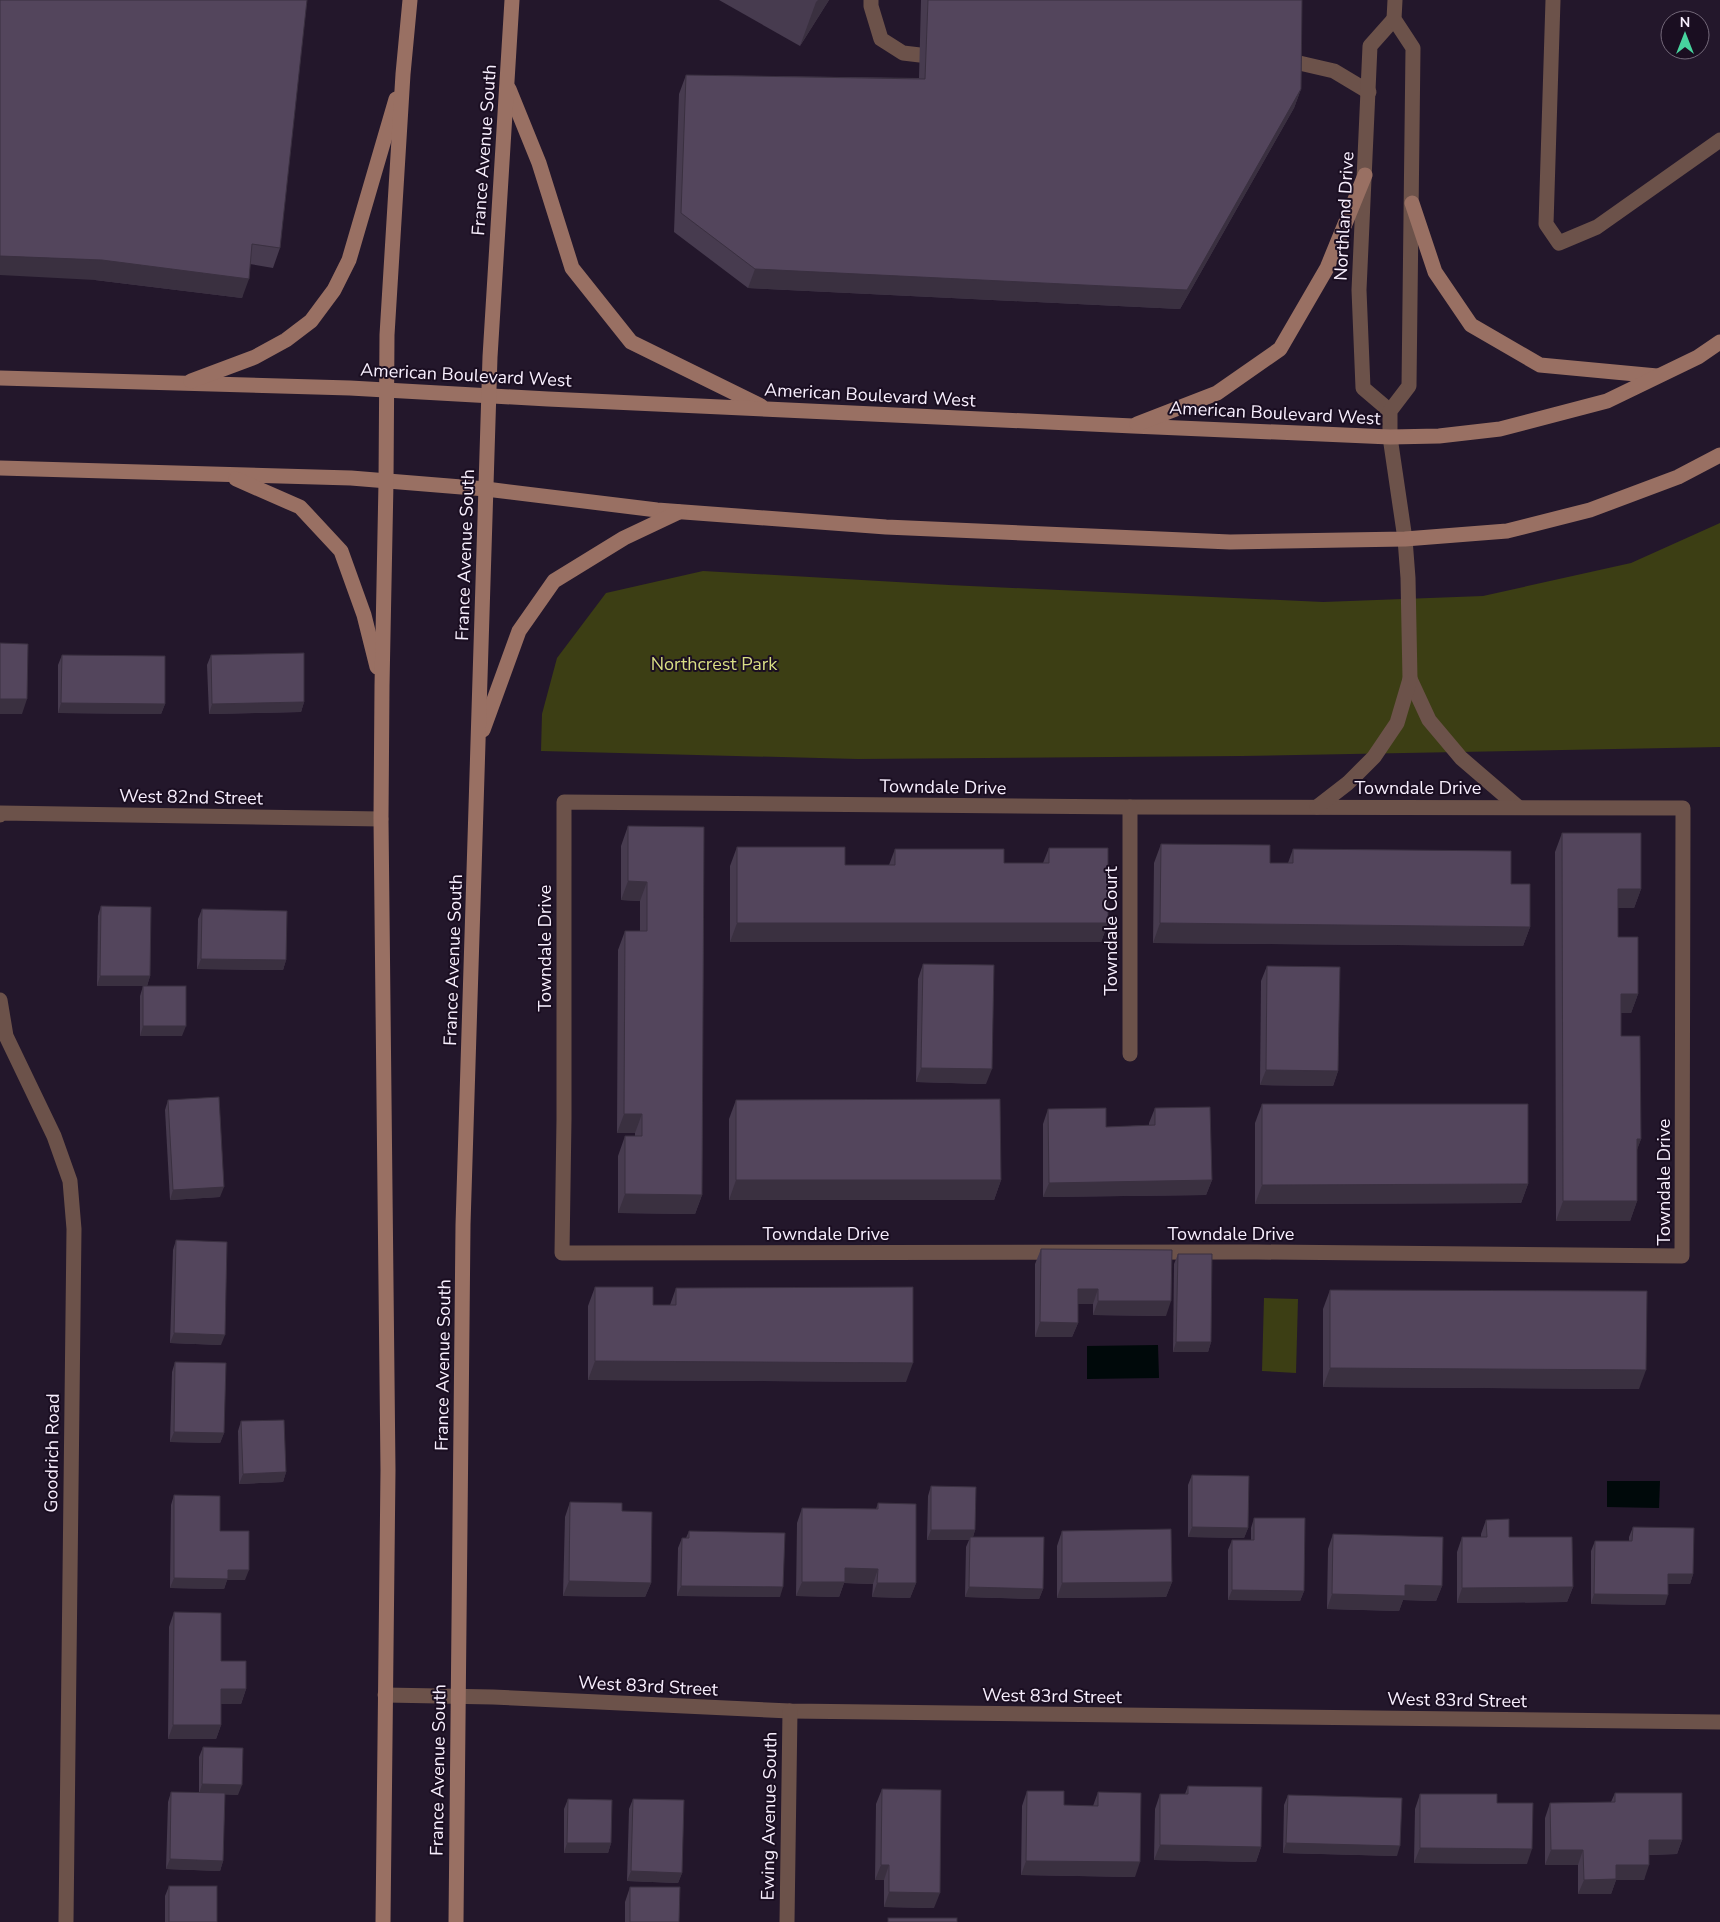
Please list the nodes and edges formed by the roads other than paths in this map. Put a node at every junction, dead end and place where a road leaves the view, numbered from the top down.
1 (410, 0) edge
2 (512, 0) edge
3 (871, 0) edge
4 (1396, 0) edge
5 (1553, 0) edge
6 (1394, 19) junction
7 (920, 55) dead end
8 (1295, 62) edge
9 (403, 74) junction
10 (507, 86) junction
11 (1369, 92) junction
12 (1720, 140) edge
13 (1365, 175) junction
14 (1412, 203) junction
15 (1720, 342) edge
16 (1658, 376) junction
17 (0, 378) edge
18 (184, 383) junction
19 (387, 389) junction
20 (489, 396) junction
21 (767, 409) junction
22 (1390, 411) junction
23 (1132, 426) junction
24 (1390, 437) junction
25 (1720, 455) edge
26 (0, 468) edge
27 (227, 475) junction
28 (386, 482) junction
29 (486, 489) junction
30 (680, 512) junction
31 (1405, 539) junction
32 (1410, 679) junction
33 (382, 686) junction
34 (478, 744) junction
35 (1130, 807) junction
36 (1318, 807) junction
37 (1518, 807) junction
38 (0, 814) edge
39 (381, 819) junction
40 (0, 1000) edge
41 (1130, 1054) dead end
42 (385, 1695) junction
43 (458, 1696) junction
44 (790, 1711) junction
45 (1720, 1722) edge
46 (66, 1922) edge
47 (383, 1922) edge
48 (456, 1922) edge
49 (787, 1922) edge

1 - 9 main road
2 - 10 main road, France Avenue South
3 - 7 street
4 - 6 street
5 - 12 street
6 - 11 street, Northland Drive
6 - 14 street
8 - 11 street
9 - 18 main road
9 - 19 main road
10 - 20 main road, France Avenue South
10 - 21 main road
11 - 13 street, Northland Drive
13 - 22 street, Northland Drive
13 - 23 main road
14 - 16 main road
14 - 22 street
15 - 16 main road, American Boulevard West
16 - 24 main road, American Boulevard West
17 - 18 main road, American Boulevard West
18 - 19 main road, American Boulevard West
19 - 20 main road, American Boulevard West
19 - 28 main road
20 - 21 main road, American Boulevard West
20 - 29 main road, France Avenue South
21 - 23 main road, American Boulevard West
22 - 24 street
23 - 24 main road, American Boulevard West
24 - 31 street
25 - 31 main road
26 - 27 main road
27 - 28 main road
27 - 33 main road
28 - 29 main road
28 - 33 main road
29 - 30 main road
29 - 34 main road, France Avenue South
30 - 31 main road
30 - 34 main road
31 - 32 street, Towndale Drive
32 - 36 street, Towndale Drive
32 - 37 street, Towndale Drive
33 - 39 main road
34 - 43 main road, France Avenue South
35 - 36 street, Towndale Drive
35 - 37 street, Towndale Drive
35 - 41 street, Towndale Court
36 - 37 street, Towndale Drive
38 - 39 street, West 82nd Street
39 - 42 main road
40 - 46 street, Goodrich Road
42 - 43 street, West 83rd Street
42 - 47 main road
43 - 44 street, West 83rd Street
43 - 48 main road, France Avenue South
44 - 45 street, West 83rd Street
44 - 49 street, Ewing Avenue South

